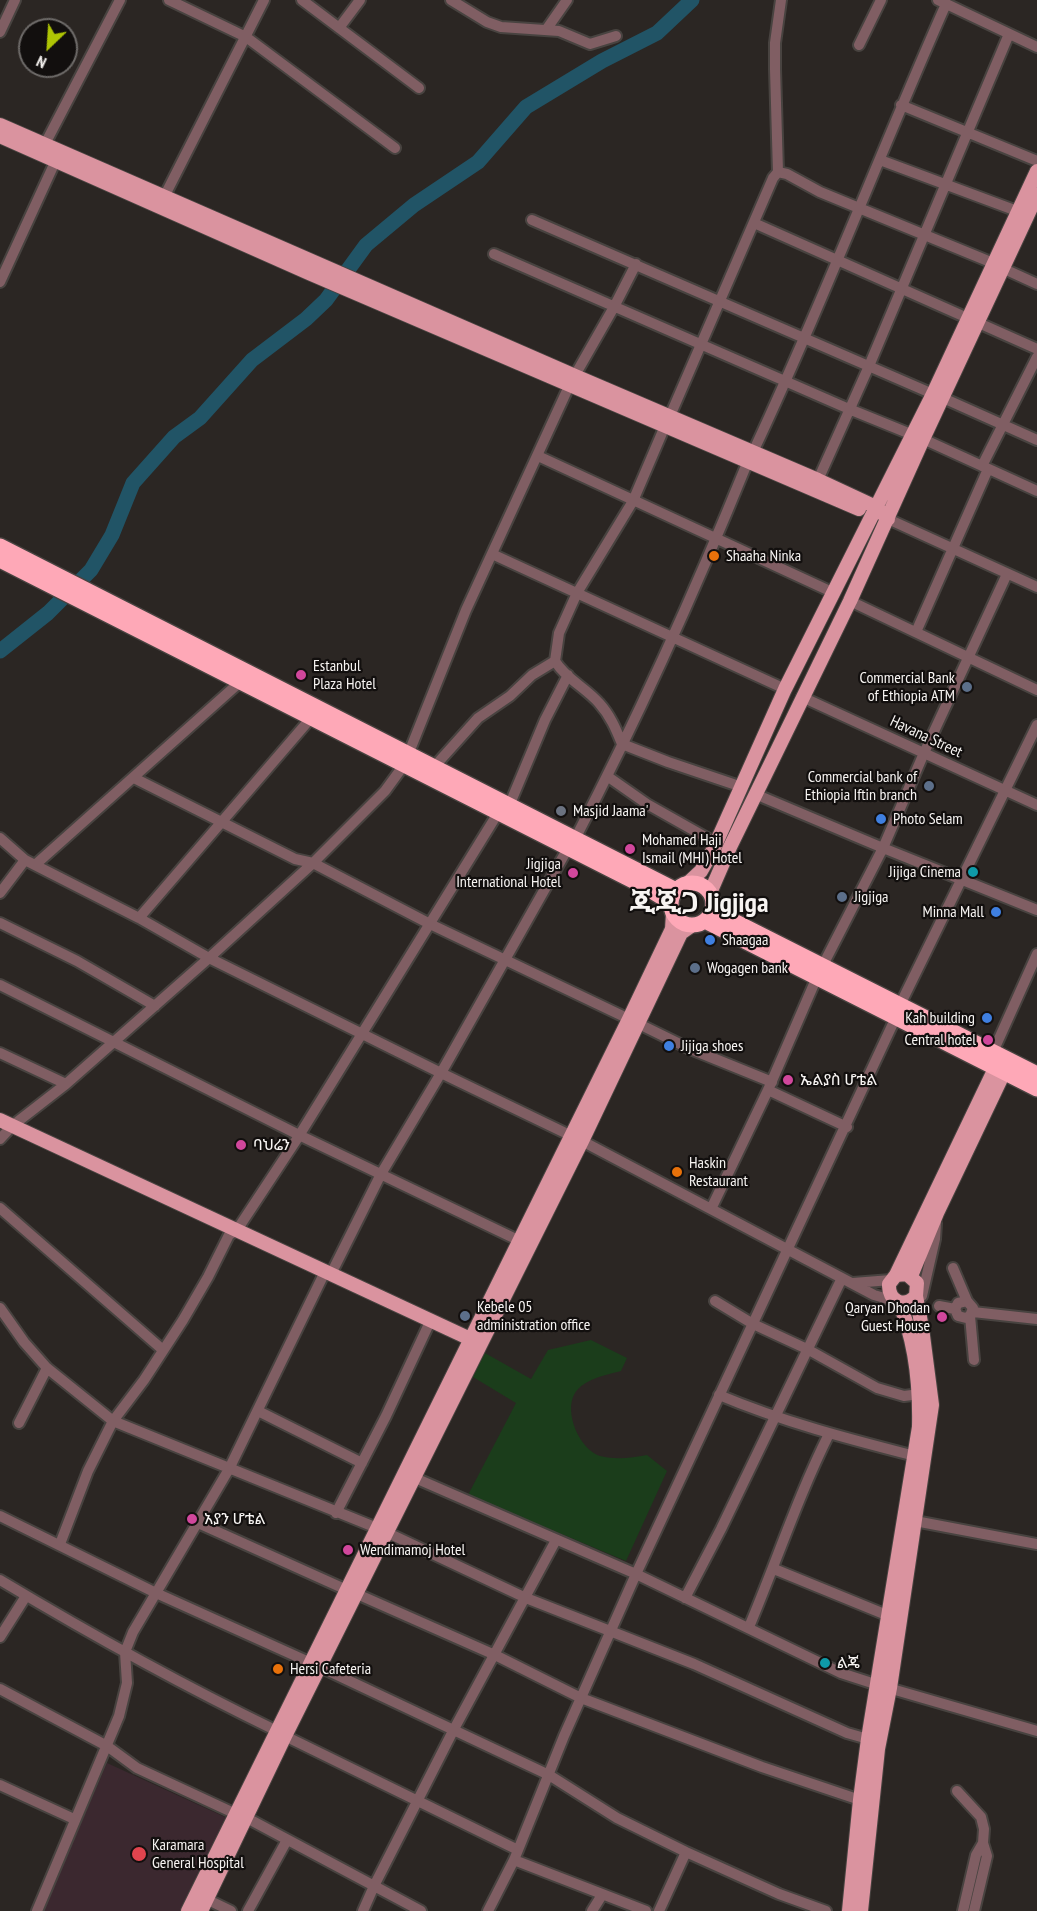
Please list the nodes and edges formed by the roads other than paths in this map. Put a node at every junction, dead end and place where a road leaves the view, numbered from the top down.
1 (15, 0) edge
2 (120, 0) edge
3 (170, 0) edge
4 (264, 0) edge
5 (302, 0) edge
6 (360, 0) edge
7 (451, 0) edge
8 (567, 0) edge
9 (781, 0) edge
10 (881, 0) edge
11 (942, 2) edge
12 (192, 5) edge
13 (339, 28) junction
14 (546, 30) junction
15 (0, 32) edge
16 (1010, 34) junction
17 (616, 36) dead end
18 (246, 37) junction
19 (859, 45) dead end
20 (1037, 47) edge
21 (419, 88) dead end
22 (901, 105) junction
23 (0, 125) edge
24 (968, 131) junction
25 (0, 136) edge
26 (45, 144) junction
27 (395, 148) dead end
28 (56, 160) junction
29 (880, 160) junction
30 (1037, 161) edge
31 (1037, 171) edge
32 (778, 172) junction
33 (946, 184) junction
34 (1037, 195) edge
35 (162, 201) junction
36 (860, 208) junction
37 (1027, 216) edge
38 (532, 220) dead end
39 (754, 223) junction
40 (924, 234) junction
41 (494, 254) dead end
42 (839, 260) junction
43 (636, 264) junction
44 (997, 265) junction
45 (0, 282) edge
46 (1037, 284) edge
47 (901, 289) junction
48 (720, 301) junction
49 (614, 307) junction
50 (972, 320) junction
51 (805, 338) junction
52 (701, 344) junction
53 (1037, 349) edge
54 (1037, 357) edge
55 (869, 366) junction
56 (572, 380) junction
57 (786, 381) junction
58 (938, 396) junction
59 (849, 409) junction
60 (667, 421) junction
61 (1003, 425) junction
62 (918, 437) junction
63 (1037, 440) edge
64 (538, 456) junction
65 (751, 457) junction
66 (985, 467) junction
67 (818, 480) junction
68 (1037, 491) edge
69 (633, 501) junction
70 (874, 511) junction
71 (888, 519) junction
72 (717, 539) junction
73 (0, 546) edge
74 (952, 549) junction
75 (492, 554) junction
76 (0, 560) edge
77 (1007, 574) junction
78 (52, 580) junction
79 (1037, 588) edge
80 (832, 592) junction
81 (577, 593) junction
82 (850, 601) junction
83 (107, 607) junction
84 (916, 632) junction
85 (673, 637) junction
86 (969, 657) junction
87 (555, 661) junction
88 (568, 675) junction
89 (240, 682) junction
90 (785, 689) junction
91 (1037, 690) edge
92 (802, 697) junction
93 (311, 718) junction
94 (1037, 724) edge
95 (622, 744) junction
96 (924, 753) junction
97 (406, 760) junction
98 (434, 767) junction
99 (608, 776) junction
100 (134, 778) junction
101 (742, 787) junction
102 (1004, 790) junction
103 (755, 794) junction
104 (1037, 805) edge
105 (504, 809) junction
106 (220, 823) junction
107 (0, 838) edge
108 (716, 843) junction
109 (571, 844) junction
110 (883, 848) junction
111 (30, 862) junction
112 (313, 863) junction
113 (962, 880) junction
114 (0, 893) edge
115 (677, 897) junction
116 (1037, 910) edge
117 (705, 912) junction
118 (139, 918) junction
119 (0, 923) edge
120 (430, 924) junction
121 (1037, 954) edge
122 (209, 958) junction
123 (505, 959) junction
124 (820, 971) junction
125 (0, 986) edge
126 (155, 1005) junction
127 (898, 1011) junction
128 (634, 1021) junction
129 (362, 1034) junction
130 (114, 1042) junction
131 (0, 1053) edge
132 (1000, 1061) junction
133 (441, 1074) junction
134 (1037, 1074) edge
135 (66, 1084) junction
136 (770, 1086) junction
137 (1037, 1089) edge
138 (847, 1127) junction
139 (4, 1129) edge
140 (299, 1135) junction
141 (577, 1139) junction
142 (381, 1174) junction
143 (0, 1208) edge
144 (711, 1209) junction
145 (937, 1213) junction
146 (233, 1233) junction
147 (520, 1240) junction
148 (788, 1248) junction
149 (953, 1268) dead end
150 (326, 1276) junction
151 (911, 1276) junction
152 (842, 1278) junction
153 (894, 1278) junction
154 (853, 1283) junction
155 (916, 1296) junction
156 (715, 1301) dead end
157 (966, 1301) junction
158 (897, 1302) junction
159 (939, 1306) dead end
160 (0, 1308) edge
161 (956, 1309) junction
162 (972, 1314) junction
163 (920, 1317) junction
164 (1037, 1319) edge
165 (753, 1324) junction
166 (428, 1326) junction
167 (474, 1345) junction
168 (807, 1349) junction
169 (163, 1350) junction
170 (974, 1360) dead end
171 (47, 1368) junction
172 (920, 1394) junction
173 (719, 1395) junction
174 (258, 1411) junction
175 (774, 1417) junction
176 (113, 1421) junction
177 (19, 1423) dead end
178 (829, 1434) junction
179 (915, 1456) junction
180 (362, 1463) junction
181 (229, 1469) junction
182 (415, 1478) junction
183 (336, 1513) junction
184 (0, 1516) edge
185 (915, 1521) junction
186 (198, 1523) junction
187 (382, 1531) junction
188 (556, 1539) junction
189 (60, 1544) junction
190 (1037, 1544) edge
191 (774, 1569) junction
192 (636, 1574) junction
193 (0, 1580) edge
194 (352, 1592) junction
195 (156, 1593) junction
196 (26, 1596) junction
197 (526, 1598) junction
198 (685, 1598) junction
199 (889, 1616) junction
200 (749, 1627) junction
201 (611, 1631) junction
202 (0, 1637) edge
203 (125, 1652) junction
204 (495, 1655) junction
205 (315, 1665) junction
206 (884, 1687) junction
207 (0, 1689) edge
208 (581, 1698) junction
209 (453, 1731) junction
210 (1037, 1731) edge
211 (281, 1733) junction
212 (868, 1739) junction
213 (106, 1746) junction
214 (549, 1775) junction
215 (0, 1785) edge
216 (957, 1791) dead end
217 (860, 1800) junction
218 (417, 1802) junction
219 (240, 1816) junction
220 (74, 1819) junction
221 (287, 1840) junction
222 (983, 1843) junction
223 (686, 1852) junction
224 (516, 1855) junction
225 (374, 1886) junction
226 (602, 1895) junction
227 (201, 1902) edge
228 (37, 1911) edge
229 (188, 1911) edge
230 (231, 1911) edge
231 (248, 1911) edge
232 (363, 1911) edge
233 (421, 1911) edge
234 (488, 1911) edge
235 (592, 1911) edge
236 (646, 1911) edge
237 (659, 1911) edge
238 (826, 1911) edge
239 (849, 1911) edge
240 (861, 1911) edge
241 (963, 1911) edge
242 (974, 1911) edge

1 - 15 street
2 - 26 street
3 - 12 street
4 - 18 street
5 - 13 street
6 - 13 street
7 - 14 street
8 - 14 street
9 - 32 street
10 - 19 street
11 - 16 street
11 - 22 street
12 - 18 street
13 - 21 street
14 - 17 street
16 - 20 street
16 - 24 street
18 - 27 street
18 - 35 street
22 - 24 street
22 - 29 street
23 - 26 main road
24 - 30 street
24 - 33 street
25 - 28 main road
26 - 35 main road
28 - 35 main road
28 - 45 street
29 - 33 street
29 - 36 street
31 - 37 main road
32 - 36 street
32 - 39 street
33 - 37 street
33 - 40 street
34 - 37 main road
35 - 56 main road
36 - 40 street
36 - 42 street
37 - 44 main road
38 - 43 street
39 - 42 street
39 - 48 street
40 - 44 street
40 - 47 street
41 - 49 street
42 - 47 street
42 - 51 street
43 - 48 street
43 - 49 street
44 - 46 street
44 - 50 main road
47 - 50 street
47 - 55 street
48 - 51 street
48 - 52 street
49 - 52 street
49 - 56 street
50 - 53 street
50 - 58 main road
51 - 55 street
51 - 57 street
52 - 57 street
52 - 60 street
54 - 61 street
55 - 58 street
55 - 59 street
56 - 60 main road
56 - 64 street
57 - 59 street
57 - 65 street
58 - 61 street
58 - 62 main road
59 - 62 street
59 - 67 street
60 - 65 main road
60 - 69 street
61 - 63 street
61 - 66 street
62 - 66 street
62 - 70 main road
62 - 71 main road
64 - 69 street
64 - 75 street
65 - 67 main road
65 - 70 main road
65 - 72 street
66 - 68 street
66 - 74 street
67 - 70 main road
69 - 72 street
69 - 81 street
70 - 71 main road
70 - 80 main road
71 - 74 street
71 - 82 main road
72 - 80 street
72 - 85 street
73 - 78 highway
74 - 77 street
74 - 84 street
75 - 81 street
75 - 97 street
76 - 78 highway
77 - 79 street
77 - 86 street
78 - 83 highway
80 - 90 main road
81 - 85 street
81 - 87 street
82 - 84 street
82 - 92 main road
83 - 89 highway
83 - 97 highway
84 - 86 street
85 - 90 street
85 - 95 street
86 - 91 street
86 - 96 street
87 - 88 street
87 - 98 street
88 - 95 street
88 - 105 street
89 - 93 highway
89 - 100 street
90 - 101 main road
92 - 96 street, Havana Street
92 - 103 main road
93 - 97 highway
93 - 106 street
94 - 102 street
95 - 99 street
95 - 101 street
96 - 102 street, Havana Street
96 - 110 street
97 - 98 highway
97 - 105 highway
97 - 112 street
98 - 105 highway
99 - 108 street
99 - 109 street
100 - 106 street
100 - 111 street
101 - 108 main road
102 - 104 street, Havana Street
102 - 113 street
103 - 110 street
103 - 117 main road
105 - 109 highway
105 - 120 street
106 - 112 street
106 - 118 street
107 - 111 street
108 - 115 main road
109 - 115 highway
109 - 123 street
110 - 113 street
110 - 124 street
111 - 114 street
111 - 118 street
112 - 120 street
112 - 122 street
113 - 116 street
113 - 127 street
115 - 117 highway
115 - 117 highway
115 - 128 main road
117 - 124 highway
117 - 128 main road
118 - 122 street
119 - 126 street
120 - 123 street
120 - 129 street
121 - 132 street
122 - 126 street
122 - 129 street
123 - 128 street
123 - 133 street
124 - 127 highway
124 - 136 street
125 - 130 street
126 - 130 street
127 - 132 highway
127 - 138 street
128 - 136 street
128 - 141 main road
129 - 133 street
129 - 140 street
130 - 135 street
130 - 140 street
131 - 135 street
132 - 134 highway
132 - 137 highway
132 - 145 main road
132 - 153 main road
133 - 141 street
133 - 142 street
135 - 139 street
136 - 138 street
136 - 144 street
138 - 148 street
139 - 146 main road
140 - 142 street
140 - 146 street
141 - 144 street
141 - 147 main road
141 - 167 main road
142 - 147 street
142 - 150 street
143 - 169 street
144 - 148 street
145 - 151 main road
145 - 163 street
146 - 150 main road
146 - 169 street
147 - 167 main road
148 - 152 street
148 - 165 street
149 - 157 street
150 - 166 main road
150 - 167 main road
150 - 174 street
151 - 153 main road
151 - 155 main road
152 - 154 street
152 - 168 street
153 - 154 street
153 - 158 main road
154 - 158 street
155 - 158 main road
155 - 163 main road
156 - 165 street
157 - 161 street
157 - 162 street
158 - 172 main road
159 - 161 street
160 - 171 street
161 - 162 street
162 - 164 street
162 - 170 street
163 - 185 main road
165 - 168 street
165 - 173 street
166 - 167 main road
166 - 180 street
167 - 182 main road
167 - 187 main road
168 - 172 street
168 - 175 street
169 - 176 street
171 - 176 street
171 - 177 street
172 - 179 main road
173 - 175 street
173 - 192 street
174 - 180 street
174 - 181 street
175 - 178 street
175 - 198 street
176 - 181 street
176 - 189 street
178 - 179 street
178 - 191 street
179 - 199 main road
180 - 183 street
181 - 183 street
181 - 186 street
182 - 187 main road
182 - 188 street
183 - 187 street
184 - 189 street
185 - 190 street
185 - 206 main road
186 - 194 street
186 - 195 street
187 - 194 main road
187 - 197 street
188 - 192 street
188 - 197 street
189 - 195 street
191 - 199 street
191 - 200 street
192 - 198 street
192 - 201 street
193 - 196 street
194 - 204 street
194 - 205 main road
195 - 203 street
195 - 205 street
196 - 202 street
196 - 203 street
197 - 201 street
197 - 204 street
198 - 200 street
199 - 206 main road
200 - 206 street
201 - 208 street
201 - 212 street
203 - 211 street
203 - 213 street
204 - 208 street
204 - 209 street
205 - 209 street
205 - 211 main road
206 - 210 street
206 - 212 main road
206 - 240 main road
207 - 213 street
208 - 214 street
208 - 217 street
209 - 214 street
209 - 218 street
211 - 218 street
211 - 219 main road
212 - 217 main road
213 - 219 street
213 - 220 street
214 - 223 street
214 - 224 street
215 - 220 street
216 - 222 street
217 - 239 main road
218 - 224 street
218 - 225 street
219 - 221 street
219 - 227 main road
220 - 228 street
221 - 225 street
221 - 231 street
222 - 241 street
222 - 242 street
223 - 237 street
223 - 238 street
224 - 226 street
224 - 234 street
225 - 232 street
225 - 233 street
226 - 235 street
226 - 236 street
227 - 229 main road
227 - 230 street

